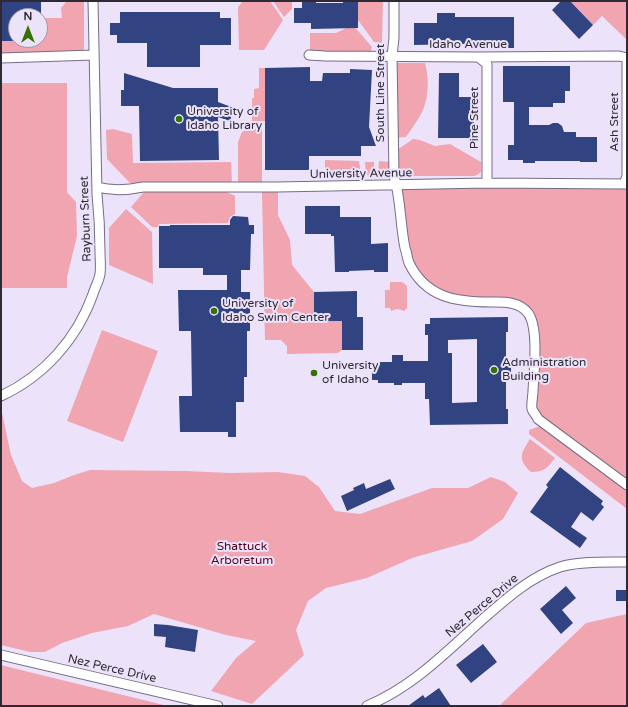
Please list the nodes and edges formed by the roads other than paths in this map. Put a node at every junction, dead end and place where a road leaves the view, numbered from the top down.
1 (93, 1) edge
2 (394, 1) edge
3 (94, 55) junction
4 (309, 55) dead end
5 (392, 56) junction
6 (478, 57) junction
7 (1, 58) edge
8 (627, 59) edge
9 (487, 183) junction
10 (625, 184) edge
11 (396, 185) junction
12 (97, 187) junction
13 (1, 396) edge
14 (627, 485) edge
15 (627, 562) edge
16 (1, 655) edge
17 (218, 706) edge
18 (367, 706) edge

1 - 3 street, Rayburn Street
2 - 5 street, South Line Street
3 - 7 street
3 - 12 street, Rayburn Street
4 - 5 street, Idaho Avenue
5 - 6 street, Idaho Avenue
5 - 11 street, South Line Street
6 - 8 street, Idaho Avenue
6 - 9 street, Pine Street
8 - 10 street, Ash Street
9 - 10 street, University Avenue
9 - 11 street, University Avenue
11 - 12 street, University Avenue
11 - 14 street, South Line Street
12 - 13 street, Rayburn Street
15 - 18 street, Nez Perce Drive
16 - 17 street, Nez Perce Drive

